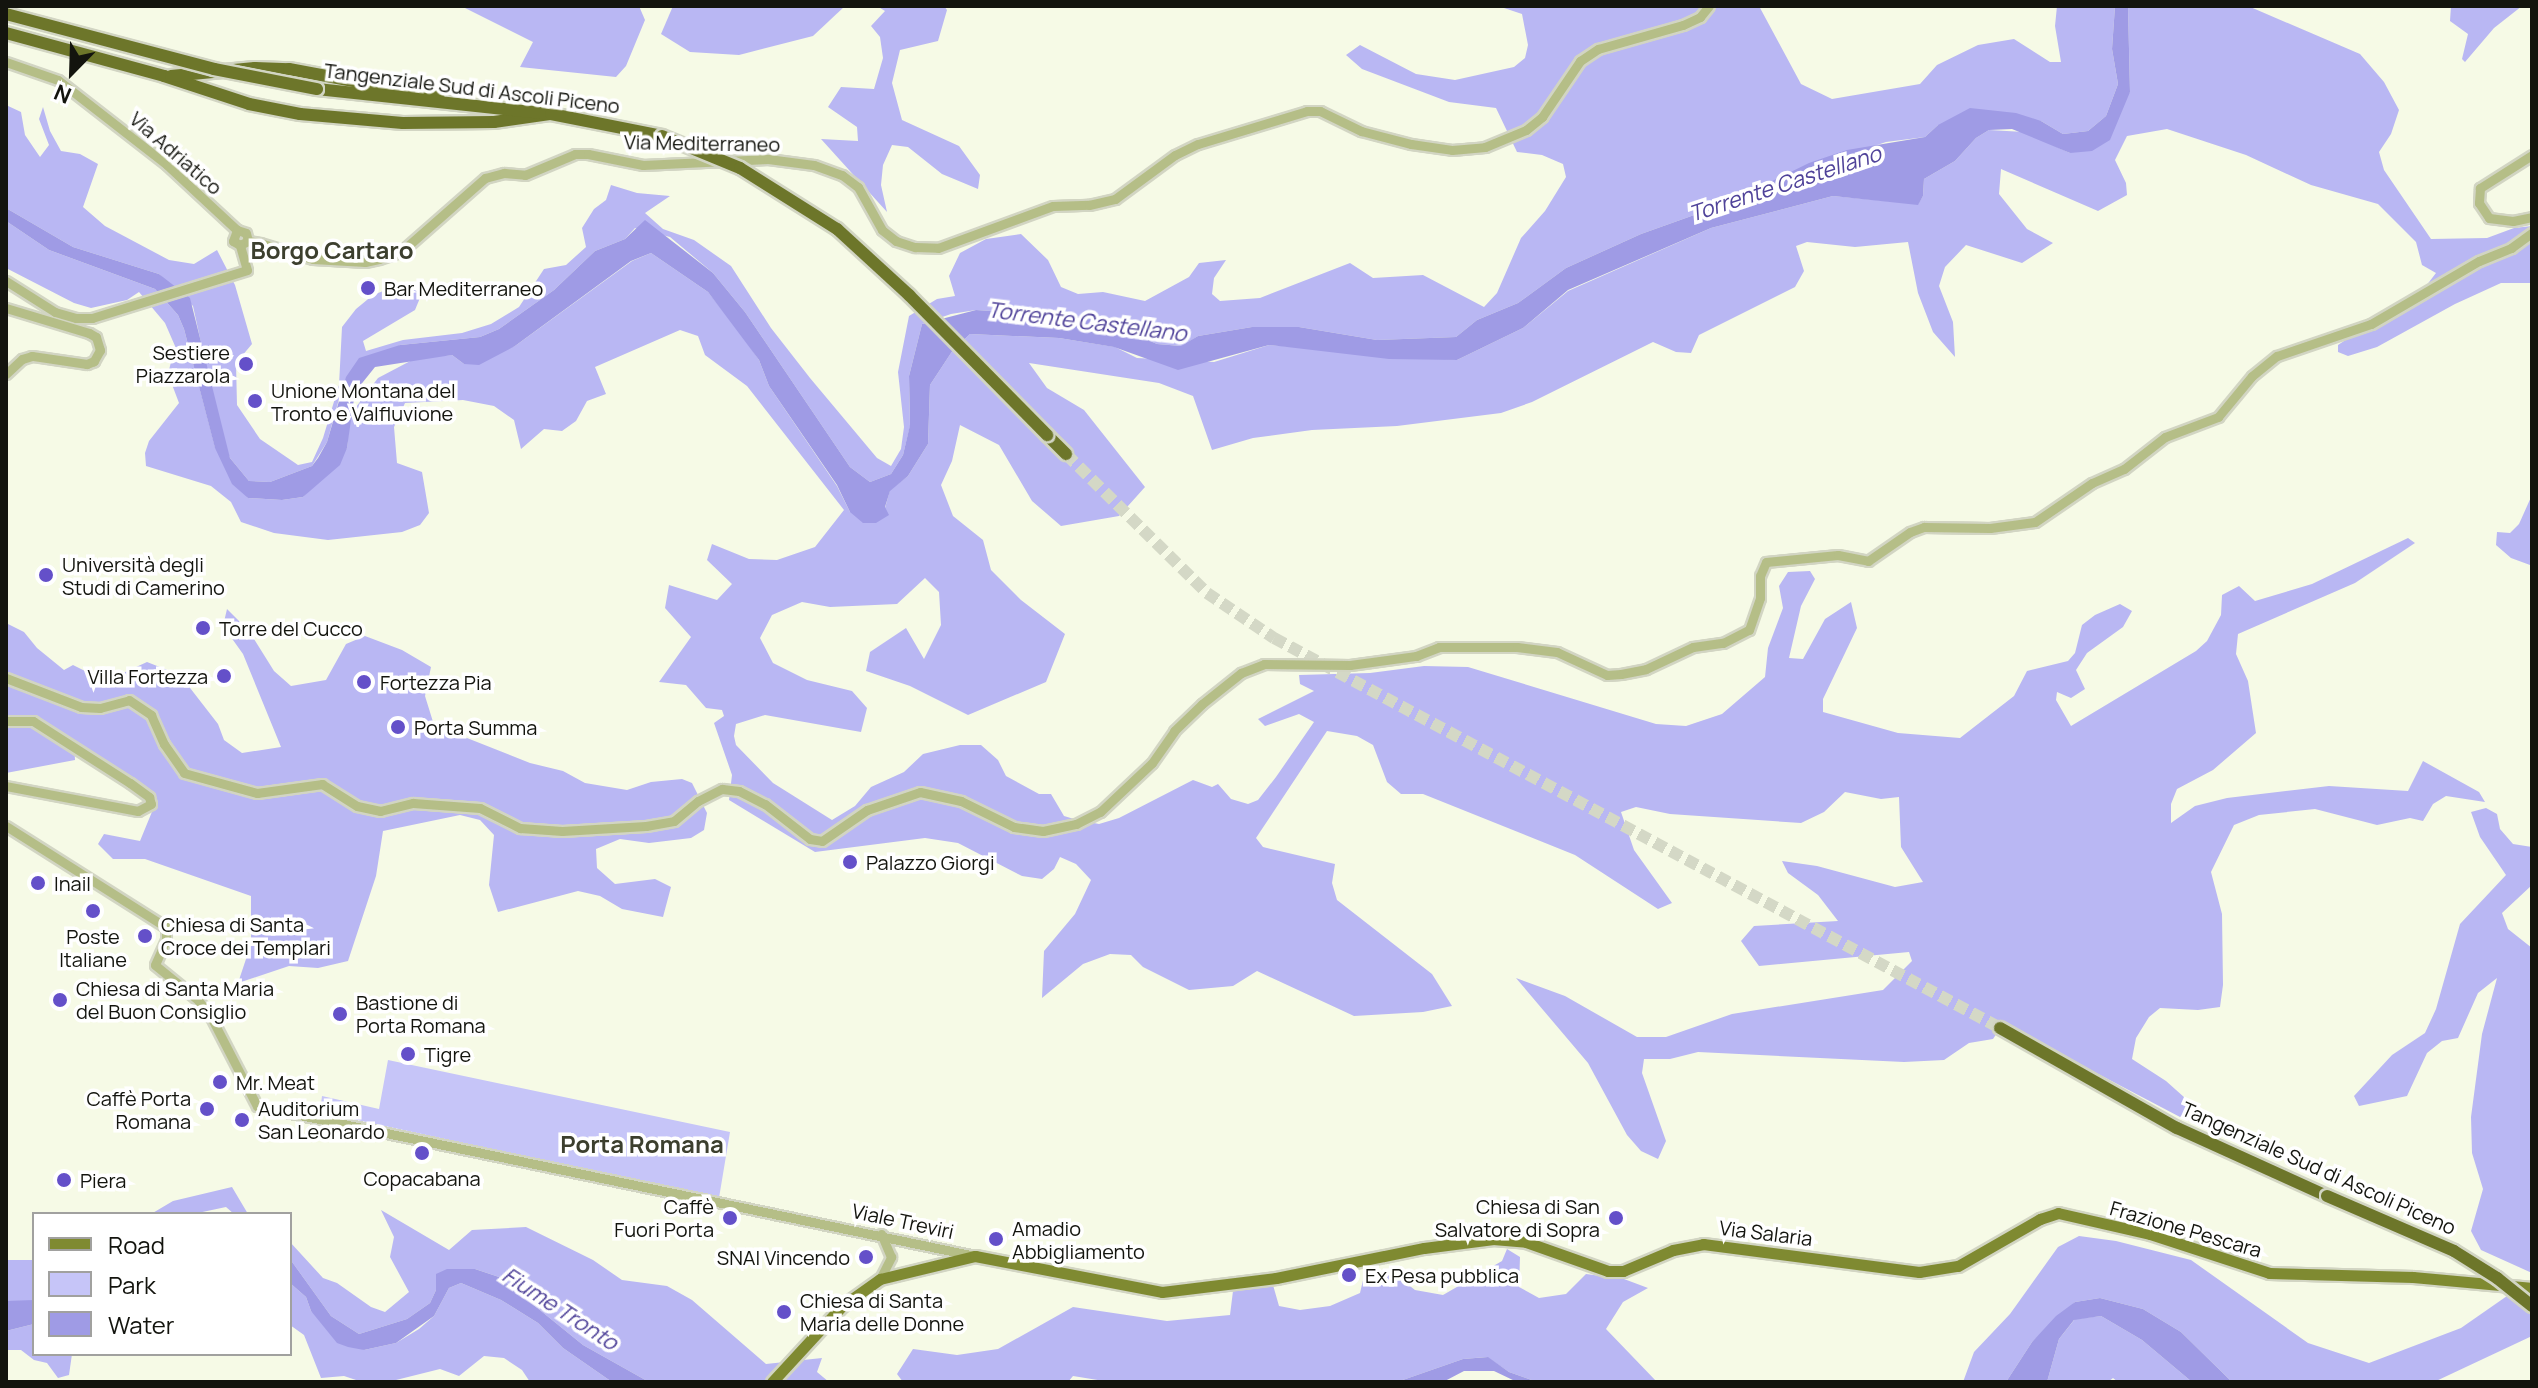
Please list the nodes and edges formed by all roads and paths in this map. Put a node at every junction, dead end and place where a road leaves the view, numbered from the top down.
1 (1709, 6) edge
2 (6, 14) edge
3 (9, 35) edge
4 (6, 62) edge
5 (164, 76) junction
6 (498, 109) junction
7 (551, 114) junction
8 (2532, 155) edge
9 (2532, 217) edge
10 (2532, 233) edge
11 (244, 243) junction
12 (371, 261) joint
13 (6, 281) edge
14 (6, 308) edge
15 (6, 374) edge
16 (1066, 454) tunnel mouth
17 (6, 678) edge
18 (6, 721) edge
19 (6, 786) edge
20 (6, 826) edge
21 (2000, 1028) tunnel mouth
22 (881, 1234) junction
23 (1500, 1239) joint
24 (975, 1256) junction
25 (1845, 1262) joint
26 (880, 1279) junction
27 (2532, 1288) edge
28 (2532, 1306) edge
29 (772, 1382) edge

1 - 12 street, Via Mediterraneo
2 - 6 highway, Tangenziale Sud di Ascoli Piceno, bridge
3 - 5 highway
4 - 11 street, Via Adriatico
5 - 6 highway, bridge
5 - 7 highway
6 - 7 highway, Tangenziale Sud di Ascoli Piceno
7 - 16 highway, Tangenziale Sud di Ascoli Piceno, bridge
8 - 9 street
10 - 17 street
11 - 12 street, Via Adriatico
11 - 13 street, Via Adriatico
14 - 15 street
18 - 19 street
20 - 22 street, Viale Treviri
21 - 28 highway, Tangenziale Sud di Ascoli Piceno, bridge
22 - 24 street, Viale Treviri
22 - 26 street
23 - 24 main road, Viale Treviri
23 - 25 main road, Via Salaria
24 - 26 main road
25 - 27 main road, Frazione Pescara
26 - 29 main road

